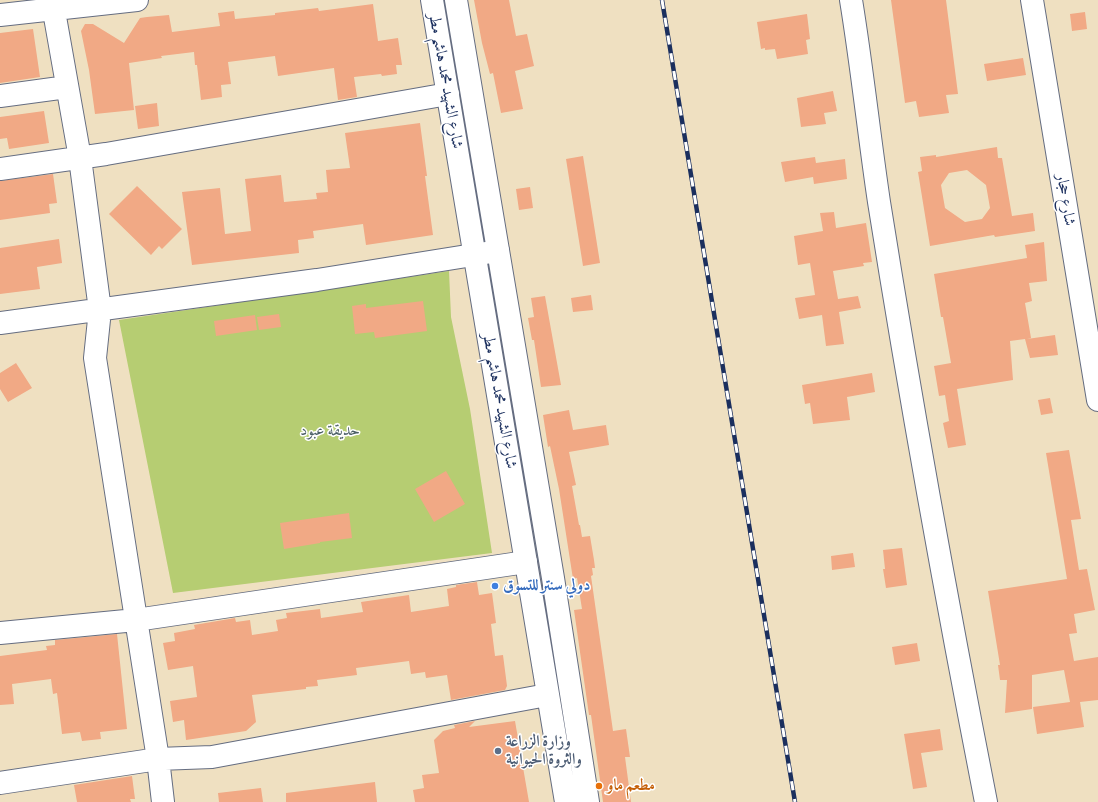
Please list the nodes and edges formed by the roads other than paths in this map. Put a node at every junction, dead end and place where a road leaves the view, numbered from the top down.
1 (137, 0) edge
2 (432, 0) edge
3 (456, 0) edge
4 (851, 0) edge
5 (1032, 0) edge
6 (53, 5) edge
7 (0, 15) edge
8 (67, 87) junction
9 (448, 94) junction
10 (0, 96) edge
11 (80, 158) junction
12 (0, 169) edge
13 (498, 251) junction
14 (474, 255) junction
15 (100, 310) junction
16 (0, 323) edge
17 (1098, 400) edge
18 (526, 562) junction
19 (136, 620) junction
20 (0, 633) edge
21 (548, 695) junction
22 (158, 759) junction
23 (0, 783) edge
24 (163, 802) edge
25 (566, 802) edge
26 (588, 802) edge
27 (986, 802) edge

1 - 6 street
2 - 9 street, شارع الشهيد محمد هاشم مطر
3 - 13 street, شارع الشهيد محمد هاشم مطر
4 - 27 street
5 - 17 street, شارع حجار
6 - 7 street
6 - 8 street
8 - 10 street
8 - 11 street
9 - 11 street
9 - 14 street, شارع الشهيد محمد هاشم مطر
11 - 12 street
11 - 15 street
13 - 14 street
13 - 26 street, شارع الشهيد محمد هاشم مطر
14 - 15 street
14 - 18 street, شارع الشهيد محمد هاشم مطر
15 - 16 street
15 - 19 street
18 - 19 street
18 - 21 street, شارع الشهيد محمد هاشم مطر
19 - 20 street
19 - 22 street
21 - 22 street
21 - 25 street, شارع الشهيد محمد هاشم مطر
22 - 23 street
22 - 24 street

